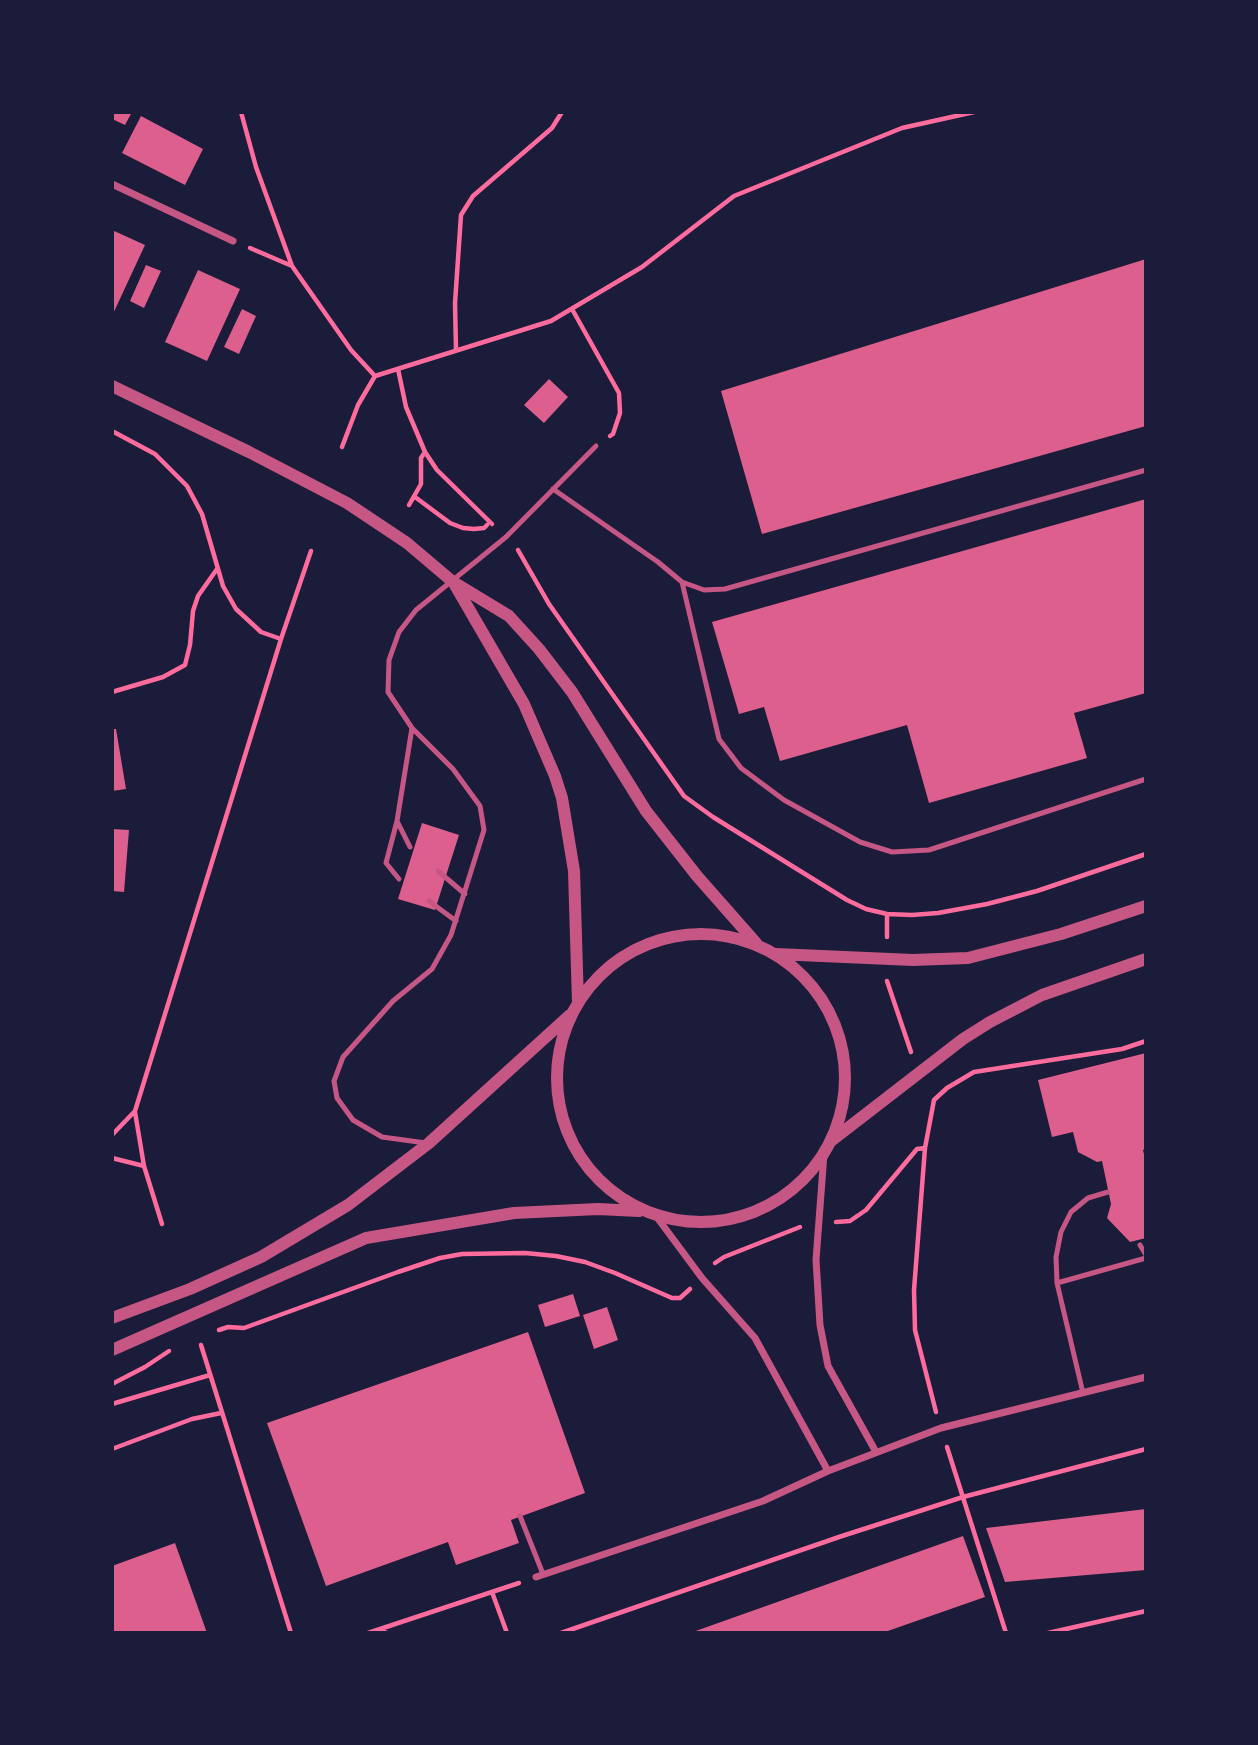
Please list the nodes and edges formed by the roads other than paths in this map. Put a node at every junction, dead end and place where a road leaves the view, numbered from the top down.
1 (112, 184) edge
2 (233, 241) road end
3 (112, 386) edge
4 (596, 446) road end
5 (1146, 470) edge
6 (554, 489) junction
7 (453, 582) junction
8 (682, 582) junction
9 (412, 729) junction
10 (1146, 779) edge
11 (397, 821) junction
12 (410, 847) dead end
13 (438, 871) dead end
14 (399, 879) dead end
15 (465, 894) junction
16 (429, 901) dead end
17 (1146, 906) edge
18 (456, 921) junction
19 (758, 946) junction
20 (775, 954) junction
21 (1146, 959) edge
22 (576, 1007) junction
23 (831, 1141) junction
24 (429, 1143) junction
25 (824, 1154) junction
26 (1108, 1192) dead end
27 (643, 1211) junction
28 (656, 1216) junction
29 (1140, 1245) dead end
30 (1146, 1256) edge
31 (1057, 1283) junction
32 (112, 1318) edge
33 (112, 1350) edge
34 (1146, 1377) edge
35 (1083, 1393) junction
36 (876, 1452) junction
37 (828, 1471) junction
38 (520, 1516) dead end
39 (540, 1576) joint

1 - 2 street
3 - 7 street
4 - 6 lane
5 - 8 lane
6 - 7 lane
6 - 8 lane
7 - 9 lane
7 - 19 street
7 - 22 street
8 - 10 lane
9 - 11 lane
9 - 15 lane
11 - 12 lane
11 - 14 lane
13 - 15 lane
15 - 18 lane
16 - 18 lane
17 - 20 street
18 - 24 lane
19 - 20 street
19 - 22 street
20 - 23 street
21 - 23 street
22 - 24 street
22 - 27 street
23 - 25 street
24 - 32 street
25 - 28 street
25 - 36 street
26 - 31 lane
27 - 28 street
27 - 33 street
28 - 37 street
29 - 30 lane
30 - 31 lane
31 - 35 lane
34 - 35 street
35 - 36 street
36 - 37 street
37 - 39 street
38 - 39 lane

